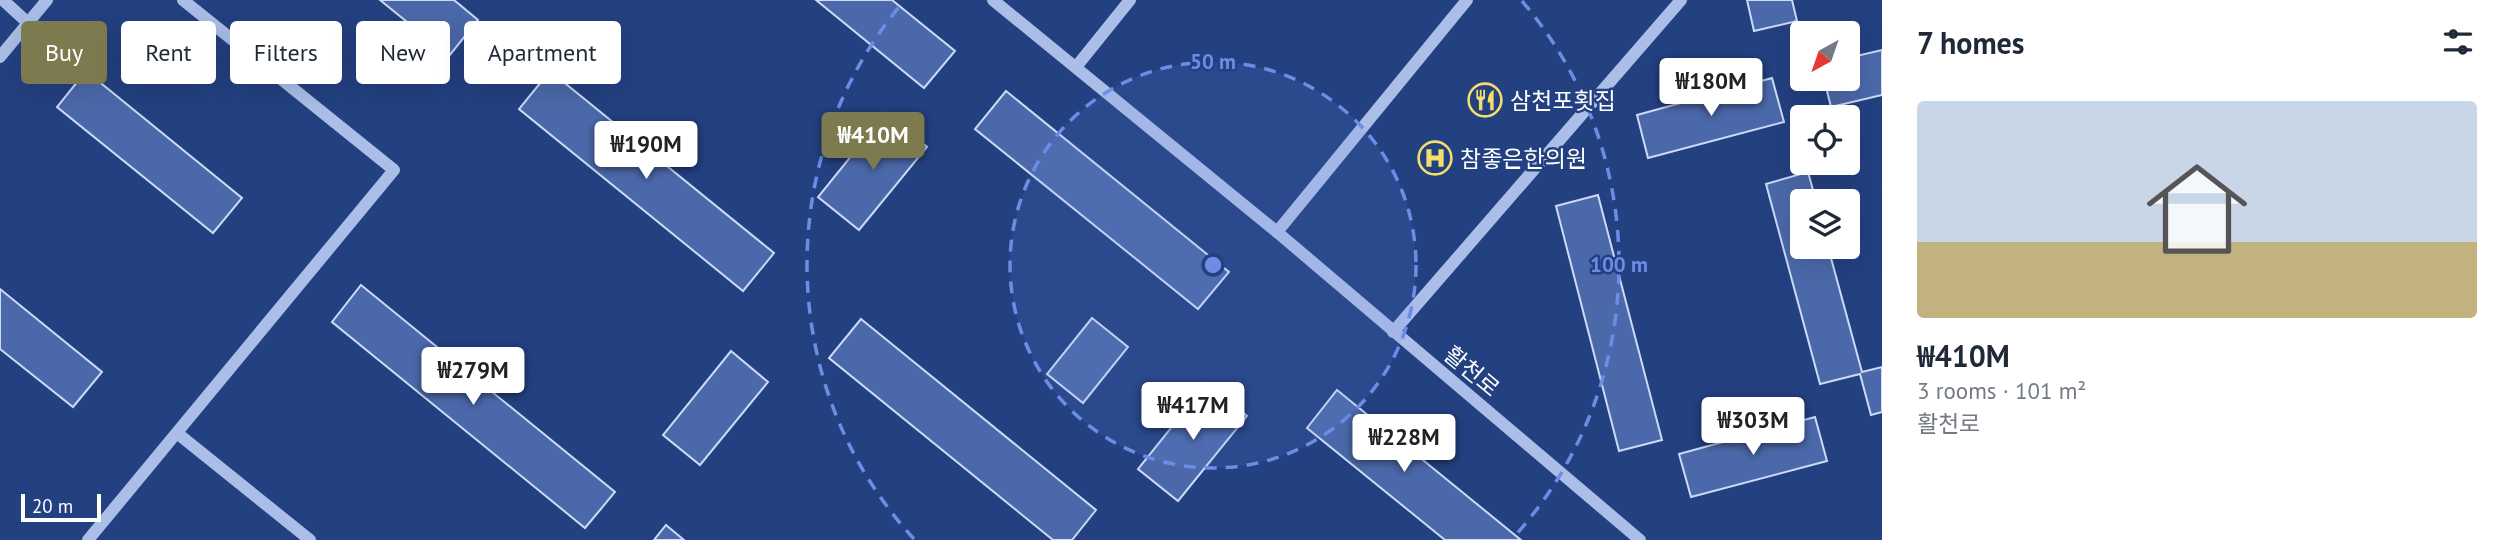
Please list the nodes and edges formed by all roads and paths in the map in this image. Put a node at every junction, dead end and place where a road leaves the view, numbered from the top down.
1 (2, 0) edge
2 (47, 0) edge
3 (183, 0) edge
4 (993, 0) edge
5 (1130, 0) edge
6 (1467, 0) edge
7 (1681, 0) edge
8 (26, 21) edge
9 (30, 21) edge
10 (21, 32) edge
11 (0, 57) edge
12 (1076, 67) junction
13 (1277, 232) junction
14 (1394, 332) junction
15 (177, 433) junction
16 (88, 540) edge
17 (310, 540) edge
18 (1640, 540) edge

1 - 8 street
2 - 9 street
3 - 15 street
4 - 12 street, 활천로
5 - 12 street
6 - 13 street
7 - 14 street
10 - 11 street
12 - 13 street, 활천로
13 - 14 street, 활천로
14 - 18 street, 활천로
15 - 16 street
15 - 17 street

